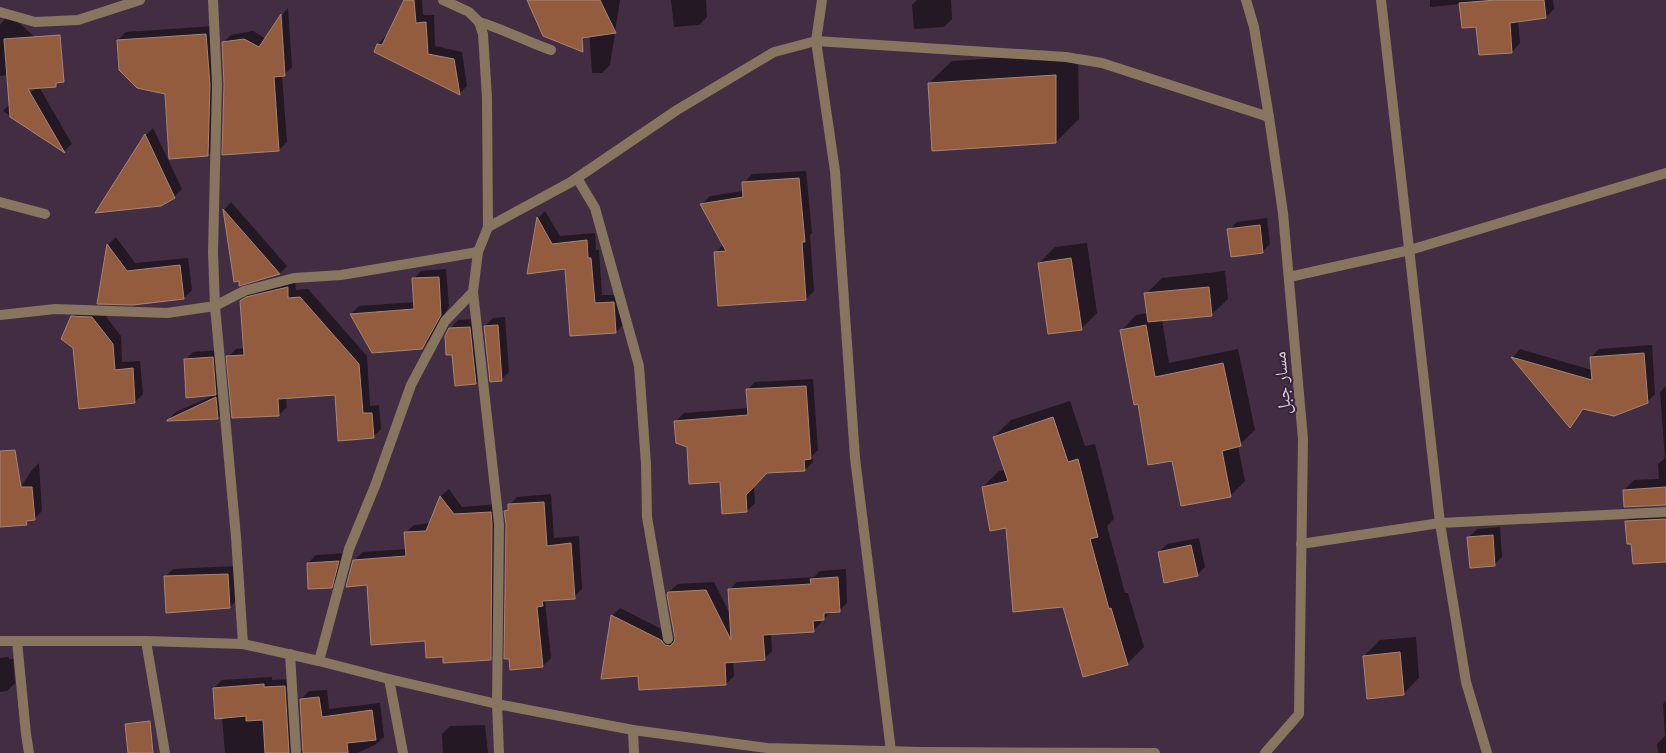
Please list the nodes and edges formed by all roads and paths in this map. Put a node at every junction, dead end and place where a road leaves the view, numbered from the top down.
1 (140, 0) edge
2 (213, 0) edge
3 (443, 0) edge
4 (822, 0) edge
5 (1246, 0) edge
6 (1381, 0) edge
7 (0, 12) edge
8 (479, 22) junction
9 (816, 41) junction
10 (551, 50) dead end
11 (1269, 117) junction
12 (1666, 172) edge
13 (577, 178) junction
14 (0, 202) edge
15 (45, 214) dead end
16 (488, 227) junction
17 (1410, 250) junction
18 (478, 252) junction
19 (1289, 276) junction
20 (473, 292) junction
21 (215, 306) junction
22 (0, 315) edge
23 (1666, 512) edge
24 (1440, 523) junction
25 (1301, 544) junction
26 (668, 639) dead end
27 (0, 641) edge
28 (18, 641) junction
29 (146, 641) junction
30 (243, 644) junction
31 (290, 654) junction
32 (319, 661) junction
33 (389, 679) junction
34 (497, 704) junction
35 (633, 730) junction
36 (891, 751) junction
37 (922, 752) edge
38 (29, 753) edge
39 (165, 753) edge
40 (296, 753) edge
41 (402, 753) edge
42 (499, 753) edge
43 (634, 753) edge
44 (1155, 753) edge
45 (1265, 753) edge
46 (1487, 753) edge

1 - 7 street
2 - 21 street
3 - 8 street
4 - 9 street
5 - 11 street, مسار جبل
6 - 17 street
8 - 10 street
8 - 16 street
9 - 11 street
9 - 13 street
9 - 36 street
11 - 19 street, مسار جبل
12 - 17 street
13 - 16 street
13 - 26 street
14 - 15 street
16 - 18 street
17 - 19 street
17 - 24 street
18 - 20 street
18 - 21 street
19 - 25 street, مسار جبل
20 - 32 street
20 - 34 street
21 - 22 street
21 - 30 street
23 - 24 street
24 - 25 street
24 - 46 street
25 - 45 street, مسار جبل
27 - 28 street
28 - 29 street
28 - 38 street
29 - 30 street
29 - 39 street
30 - 31 street
31 - 32 street
31 - 40 street
32 - 33 street
33 - 34 street
33 - 41 street
34 - 35 street
34 - 42 street
35 - 36 street
35 - 43 street
36 - 37 street
37 - 44 street

